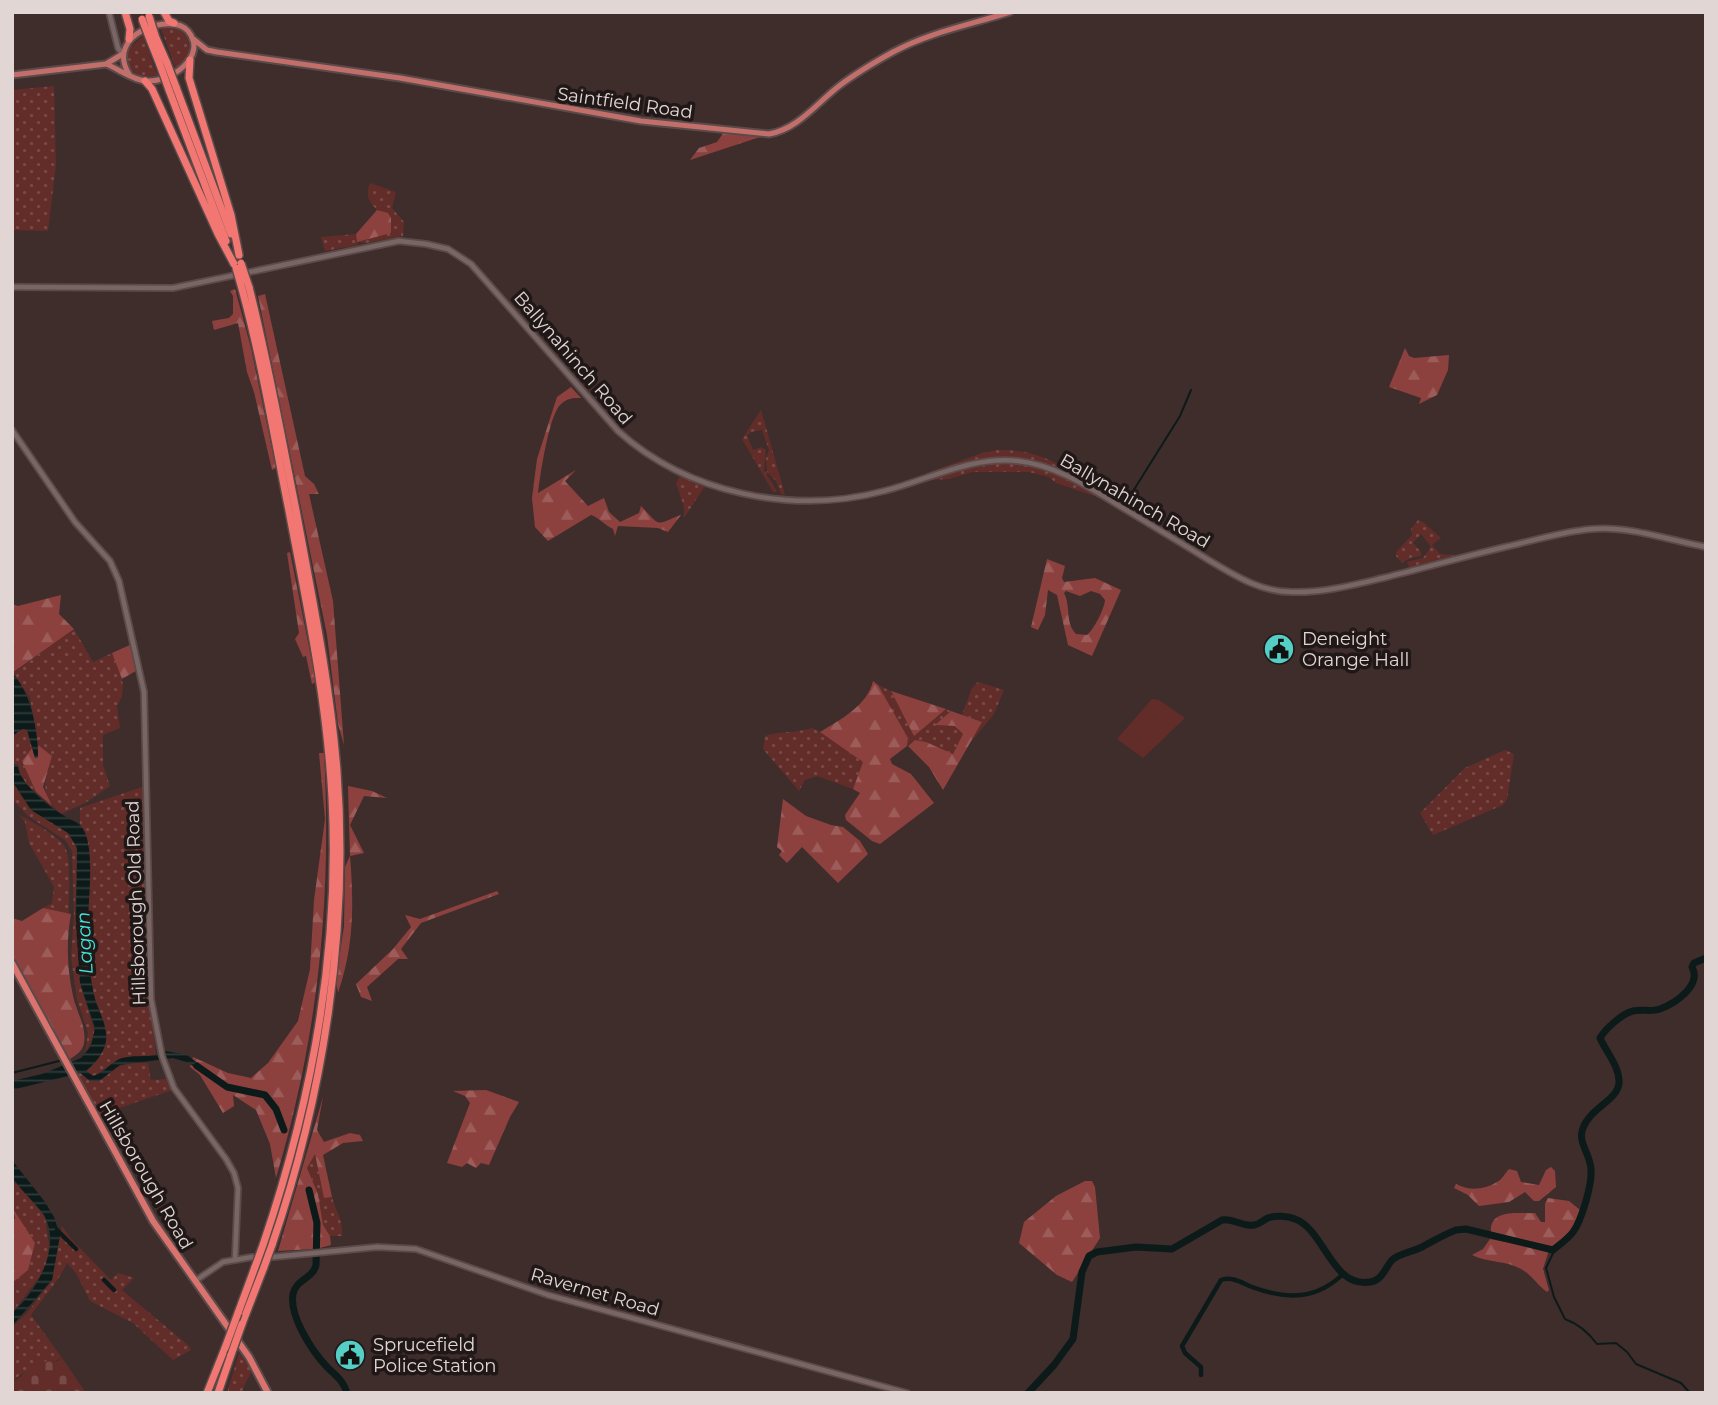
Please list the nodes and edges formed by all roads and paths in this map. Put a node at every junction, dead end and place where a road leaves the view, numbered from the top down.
1 (109, 12) edge
2 (125, 12) edge
3 (164, 12) edge
4 (1010, 12) edge
5 (145, 15) edge
6 (174, 23) junction
7 (114, 29) junction
8 (192, 38) junction
9 (129, 40) junction
10 (208, 50) junction
11 (121, 52) junction
12 (191, 57) junction
13 (108, 64) junction
14 (129, 74) junction
15 (12, 75) edge
16 (145, 81) junction
17 (238, 263) junction
18 (12, 287) edge
19 (12, 430) edge
20 (1706, 547) edge
21 (12, 963) edge
22 (267, 1245) junction
23 (252, 1257) dead end
24 (273, 1257) dead end
25 (235, 1259) junction
26 (194, 1281) junction
27 (227, 1351) junction
28 (208, 1393) edge
29 (220, 1393) edge
30 (268, 1393) edge
31 (907, 1393) edge

1 - 7 street
2 - 9 highway
3 - 6 highway
4 - 10 main road, Saintfield Road
5 - 17 highway, bridge
6 - 8 main road
6 - 9 main road
7 - 9 street
7 - 11 street
8 - 10 main road, Saintfield Road
8 - 12 main road
9 - 11 main road
10 - 12 main road, Saintfield Road
11 - 13 main road
11 - 14 main road
12 - 16 main road
12 - 17 highway
13 - 14 main road
13 - 15 main road
14 - 16 main road
16 - 17 highway
17 - 22 highway, bridge
18 - 20 street, Ballynahinch Road
19 - 25 street, Hillsborough Old Road
21 - 26 highway, Hillsborough Road
22 - 27 highway, bridge
22 - 27 highway, bridge
23 - 25 street
24 - 31 street, Ravernet Road
25 - 26 street
26 - 30 highway, Hillsborough Road
27 - 28 highway
27 - 29 highway

